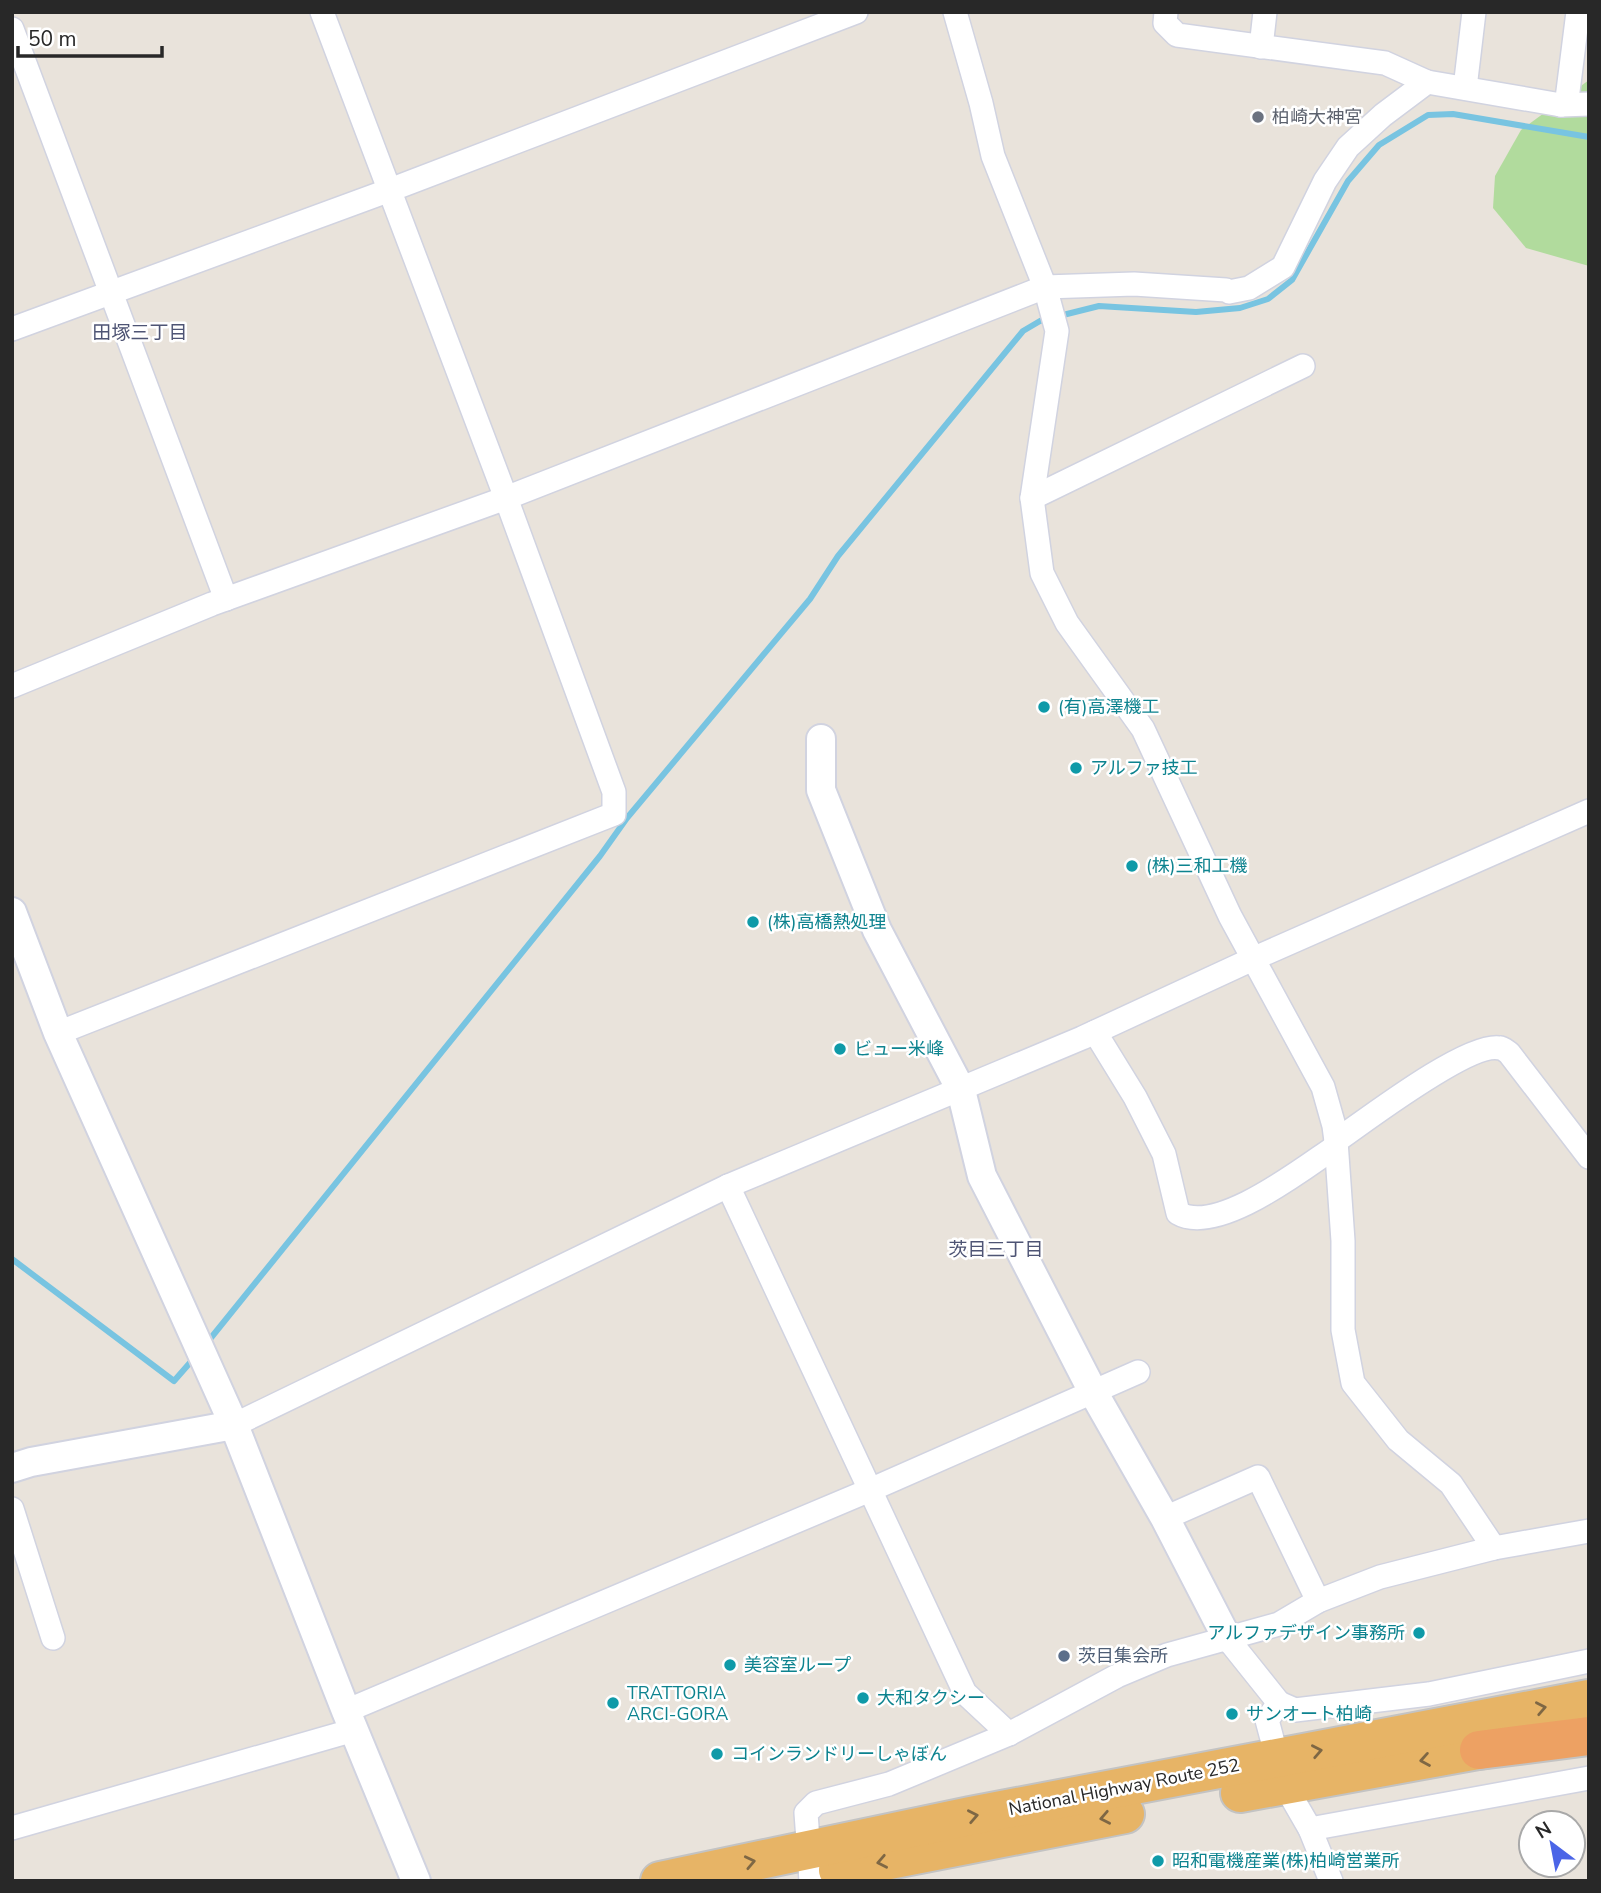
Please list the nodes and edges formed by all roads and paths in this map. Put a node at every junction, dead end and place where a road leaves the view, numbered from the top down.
1 (322, 12) edge
2 (856, 12) edge
3 (955, 12) edge
4 (1166, 12) edge
5 (1265, 12) edge
6 (1474, 12) edge
7 (1578, 12) edge
8 (12, 29) edge
9 (1261, 47) junction
10 (1427, 82) junction
11 (1465, 89) junction
12 (1561, 104) junction
13 (1589, 104) edge
14 (390, 190) junction
15 (1045, 288) junction
16 (111, 292) junction
17 (12, 329) edge
18 (1303, 366) dead end
19 (506, 498) junction
20 (1032, 498) junction
21 (226, 599) junction
22 (12, 685) edge
23 (821, 740) dead end
24 (1589, 811) edge
25 (12, 912) edge
26 (1255, 958) junction
27 (1095, 1031) junction
28 (58, 1033) junction
29 (961, 1090) junction
30 (1335, 1144) junction
31 (1589, 1157) edge
32 (728, 1186) junction
33 (1138, 1372) dead end
34 (1092, 1390) junction
35 (234, 1425) junction
36 (12, 1468) edge
37 (870, 1490) junction
38 (12, 1509) edge
39 (1165, 1518) junction
40 (1589, 1531) edge
41 (1494, 1548) junction
42 (1318, 1601) junction
43 (53, 1638) dead end
44 (1227, 1638) junction
45 (1589, 1661) edge
46 (1589, 1699) edge
47 (1279, 1703) junction
48 (350, 1720) junction
49 (1589, 1729) edge
50 (1009, 1734) junction
51 (1589, 1736) edge
52 (1479, 1750) junction
53 (1281, 1771) junction
54 (1589, 1778) edge
55 (12, 1828) edge
56 (1310, 1829) junction
57 (803, 1872) edge
58 (416, 1881) edge
59 (660, 1881) edge
60 (1331, 1881) edge

1 - 14 street
2 - 14 street
3 - 15 street
4 - 9 street
5 - 9 street
6 - 11 street
7 - 12 street
8 - 16 street
9 - 10 street
10 - 11 street
10 - 15 street
11 - 12 street
12 - 13 street
14 - 16 street
14 - 19 street
15 - 19 street
15 - 20 street
16 - 17 street
16 - 21 street
18 - 20 street
19 - 21 street
19 - 28 street
20 - 26 street
21 - 22 street
23 - 29 street
24 - 26 street
25 - 28 street
26 - 27 street
26 - 30 street
27 - 29 street
27 - 30 street
28 - 35 street
29 - 32 street
29 - 34 street
30 - 31 street
30 - 41 street
32 - 35 street
32 - 37 street
33 - 34 street
34 - 37 street
34 - 39 street
35 - 36 street
35 - 48 street
37 - 48 street
37 - 50 street
38 - 43 street
39 - 42 street
39 - 44 street
40 - 41 street
41 - 42 street
42 - 44 street
44 - 47 street
44 - 50 street
45 - 47 street
53 -> 46 highway, National Highway Route 252
47 - 53 street
48 - 55 street
48 - 58 street
49 - 52 highway, National Highway Route 252
50 - 57 street
51 - 52 highway
52 -> 53 highway, National Highway Route 252
53 - 56 street
53 - 57 highway, National Highway Route 252
54 - 56 street
56 - 60 street
59 -> 57 highway, National Highway Route 252

